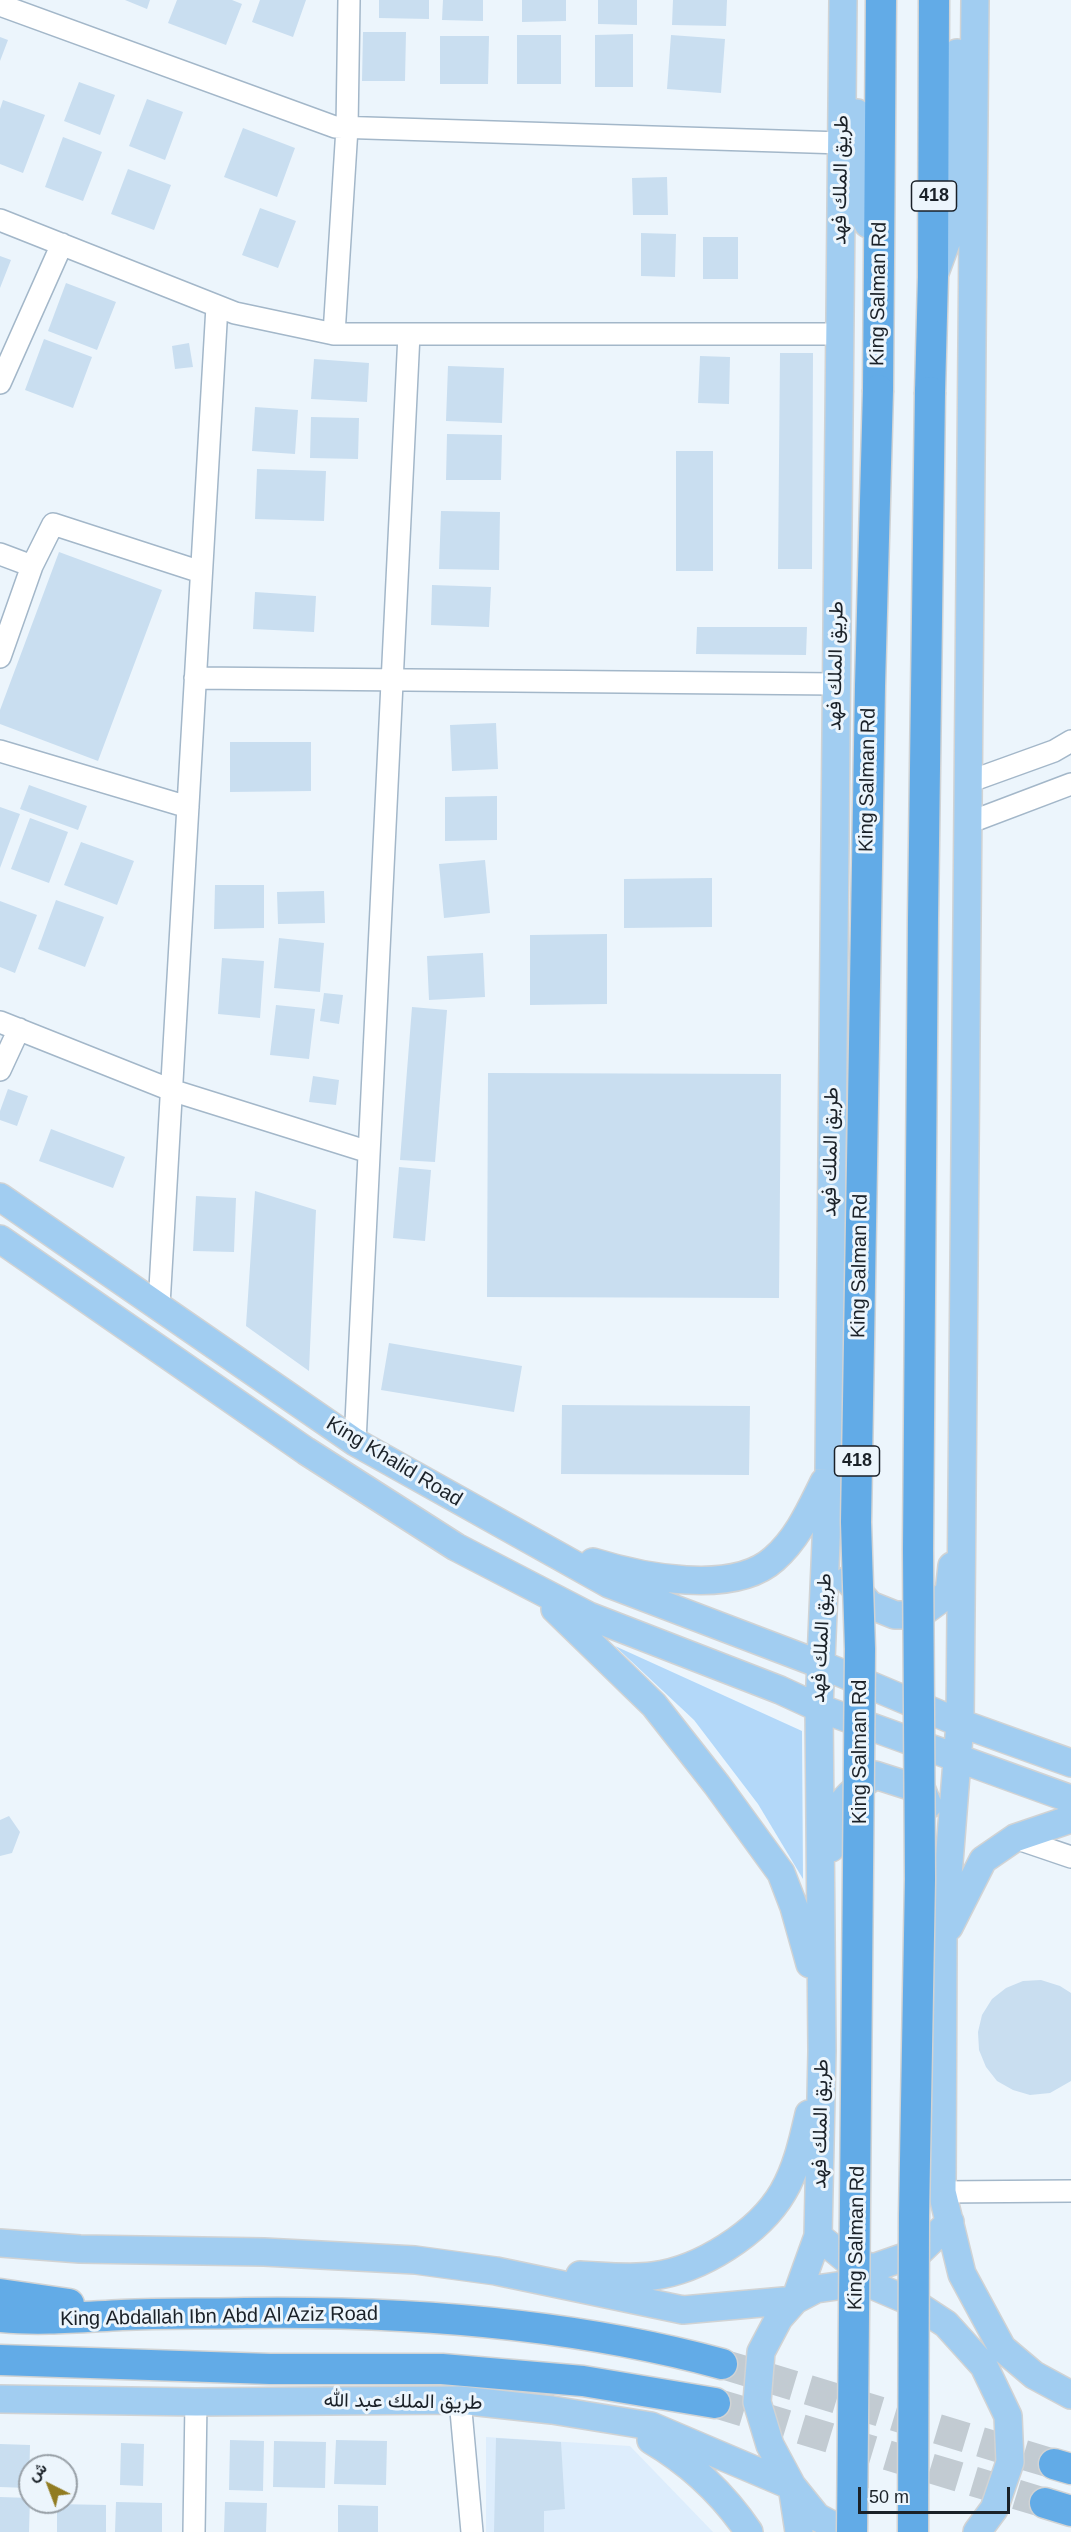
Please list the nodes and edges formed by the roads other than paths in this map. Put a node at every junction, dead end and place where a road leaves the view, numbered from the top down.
1 (349, 0) edge
2 (843, 0) edge
3 (881, 0) edge
4 (934, 0) edge
5 (959, 0) edge
6 (975, 0) edge
7 (0, 5) edge
8 (843, 33) junction
9 (347, 128) junction
10 (842, 143) junction
11 (0, 220) edge
12 (62, 244) junction
13 (933, 277) junction
14 (217, 306) junction
15 (879, 322) junction
16 (334, 334) junction
17 (409, 334) junction
18 (840, 334) junction
19 (0, 383) edge
20 (0, 555) edge
21 (32, 566) junction
22 (201, 572) junction
23 (0, 657) edge
24 (195, 678) junction
25 (392, 680) junction
26 (836, 684) junction
27 (1071, 741) edge
28 (0, 751) edge
29 (968, 782) junction
30 (1071, 784) edge
31 (188, 807) junction
32 (968, 824) junction
33 (10, 1025) edge
34 (0, 1070) edge
35 (171, 1090) junction
36 (369, 1152) junction
37 (0, 1197) edge
38 (0, 1239) edge
39 (159, 1305) junction
40 (355, 1442) junction
41 (829, 1474) junction
42 (962, 1482) junction
43 (541, 1547) junction
44 (530, 1585) junction
45 (822, 1665) junction
46 (819, 1708) junction
47 (960, 1723) junction
48 (958, 1757) junction
49 (1071, 1763) edge
50 (1071, 1799) edge
51 (1071, 1819) edge
52 (1015, 1838) junction
53 (1071, 1857) edge
54 (943, 1939) junction
55 (820, 2004) junction
56 (822, 2051) junction
57 (1071, 2191) edge
58 (942, 2192) junction
59 (950, 2223) junction
60 (818, 2236) junction
61 (0, 2243) edge
62 (496, 2271) junction
63 (962, 2274) junction
64 (0, 2294) edge
65 (795, 2300) junction
66 (140, 2314) junction
67 (0, 2317) edge
68 (0, 2360) edge
69 (722, 2364) tunnel mouth
70 (984, 2366) junction
71 (270, 2369) junction
72 (0, 2379) edge
73 (1071, 2394) edge
74 (0, 2398) edge
75 (460, 2400) junction
76 (196, 2402) junction
77 (716, 2403) tunnel mouth
78 (1071, 2410) edge
79 (616, 2421) junction
80 (792, 2486) junction
81 (194, 2532) edge
82 (472, 2532) edge
83 (749, 2532) edge
84 (799, 2532) edge
85 (845, 2532) edge
86 (852, 2532) edge
87 (913, 2532) edge
88 (977, 2532) edge

1 - 9 street
2 - 8 main road, طريق الملك فهد
3 - 15 highway, King Salman Rd / 418
4 - 13 highway, 418
5 - 13 main road
6 - 29 main road
7 - 9 street
8 - 10 main road, طريق الملك فهد
8 - 15 main road
9 - 10 street
9 - 16 street
10 - 18 main road, طريق الملك فهد
11 - 12 street
12 - 14 street
12 - 19 street
13 - 87 highway, 418, bridge
14 - 16 street
14 - 22 street
15 - 86 highway, King Salman Rd / 418, bridge
16 - 17 street
17 - 18 street
17 - 25 street
18 - 26 main road, طريق الملك فهد
20 - 21 street
21 - 22 street
21 - 23 street
22 - 24 street
24 - 25 street
24 - 31 street
25 - 26 street
25 - 36 street
26 - 41 main road, طريق الملك فهد
27 - 29 street
28 - 31 street
29 - 32 main road
30 - 32 street
31 - 35 street
32 - 42 main road
33 - 34 street
33 - 35 street
35 - 36 street
35 - 39 street
36 - 40 street
37 - 39 main road, King Khalid Road
38 - 44 main road, King Khalid Road
39 - 40 main road, King Khalid Road
40 - 43 main road, King Khalid Road
41 - 42 main road
41 - 43 main road
41 - 45 main road, طريق الملك فهد
42 - 47 main road
43 - 45 main road, King Khalid Road
44 - 46 main road, King Khalid Road
44 - 55 main road
45 - 46 main road, طريق الملك فهد
45 - 47 main road, King Khalid Road
46 - 48 main road, King Khalid Road
46 - 55 main road, طريق الملك فهد
47 - 48 main road
47 - 49 main road
48 - 50 main road
48 - 54 main road
51 - 52 main road
52 - 53 street
52 - 54 main road
54 - 55 main road
54 - 58 main road
55 - 56 main road, طريق الملك فهد
56 - 60 main road, طريق الملك فهد
56 - 62 main road
57 - 58 street
58 - 59 main road
59 - 60 main road
59 - 63 main road
60 - 65 main road, طريق الملك فهد
61 - 62 main road
62 - 65 main road
63 - 70 main road
63 - 73 main road
64 - 66 highway
65 - 70 main road
65 - 80 main road
66 - 67 highway, King Abdallah Ibn Abd Al Aziz Road
66 - 69 highway, King Abdallah Ibn Abd Al Aziz Road
68 - 71 highway
70 - 78 main road
70 - 88 main road
71 - 72 highway
71 - 77 highway
74 - 76 main road, طريق الملك عبد الله
75 - 76 main road, طريق الملك عبد الله
75 - 79 main road, طريق الملك عبد الله
75 - 82 street
76 - 81 street
79 - 80 main road, طريق الملك عبد الله
79 - 83 main road
80 - 84 main road
80 - 85 main road

